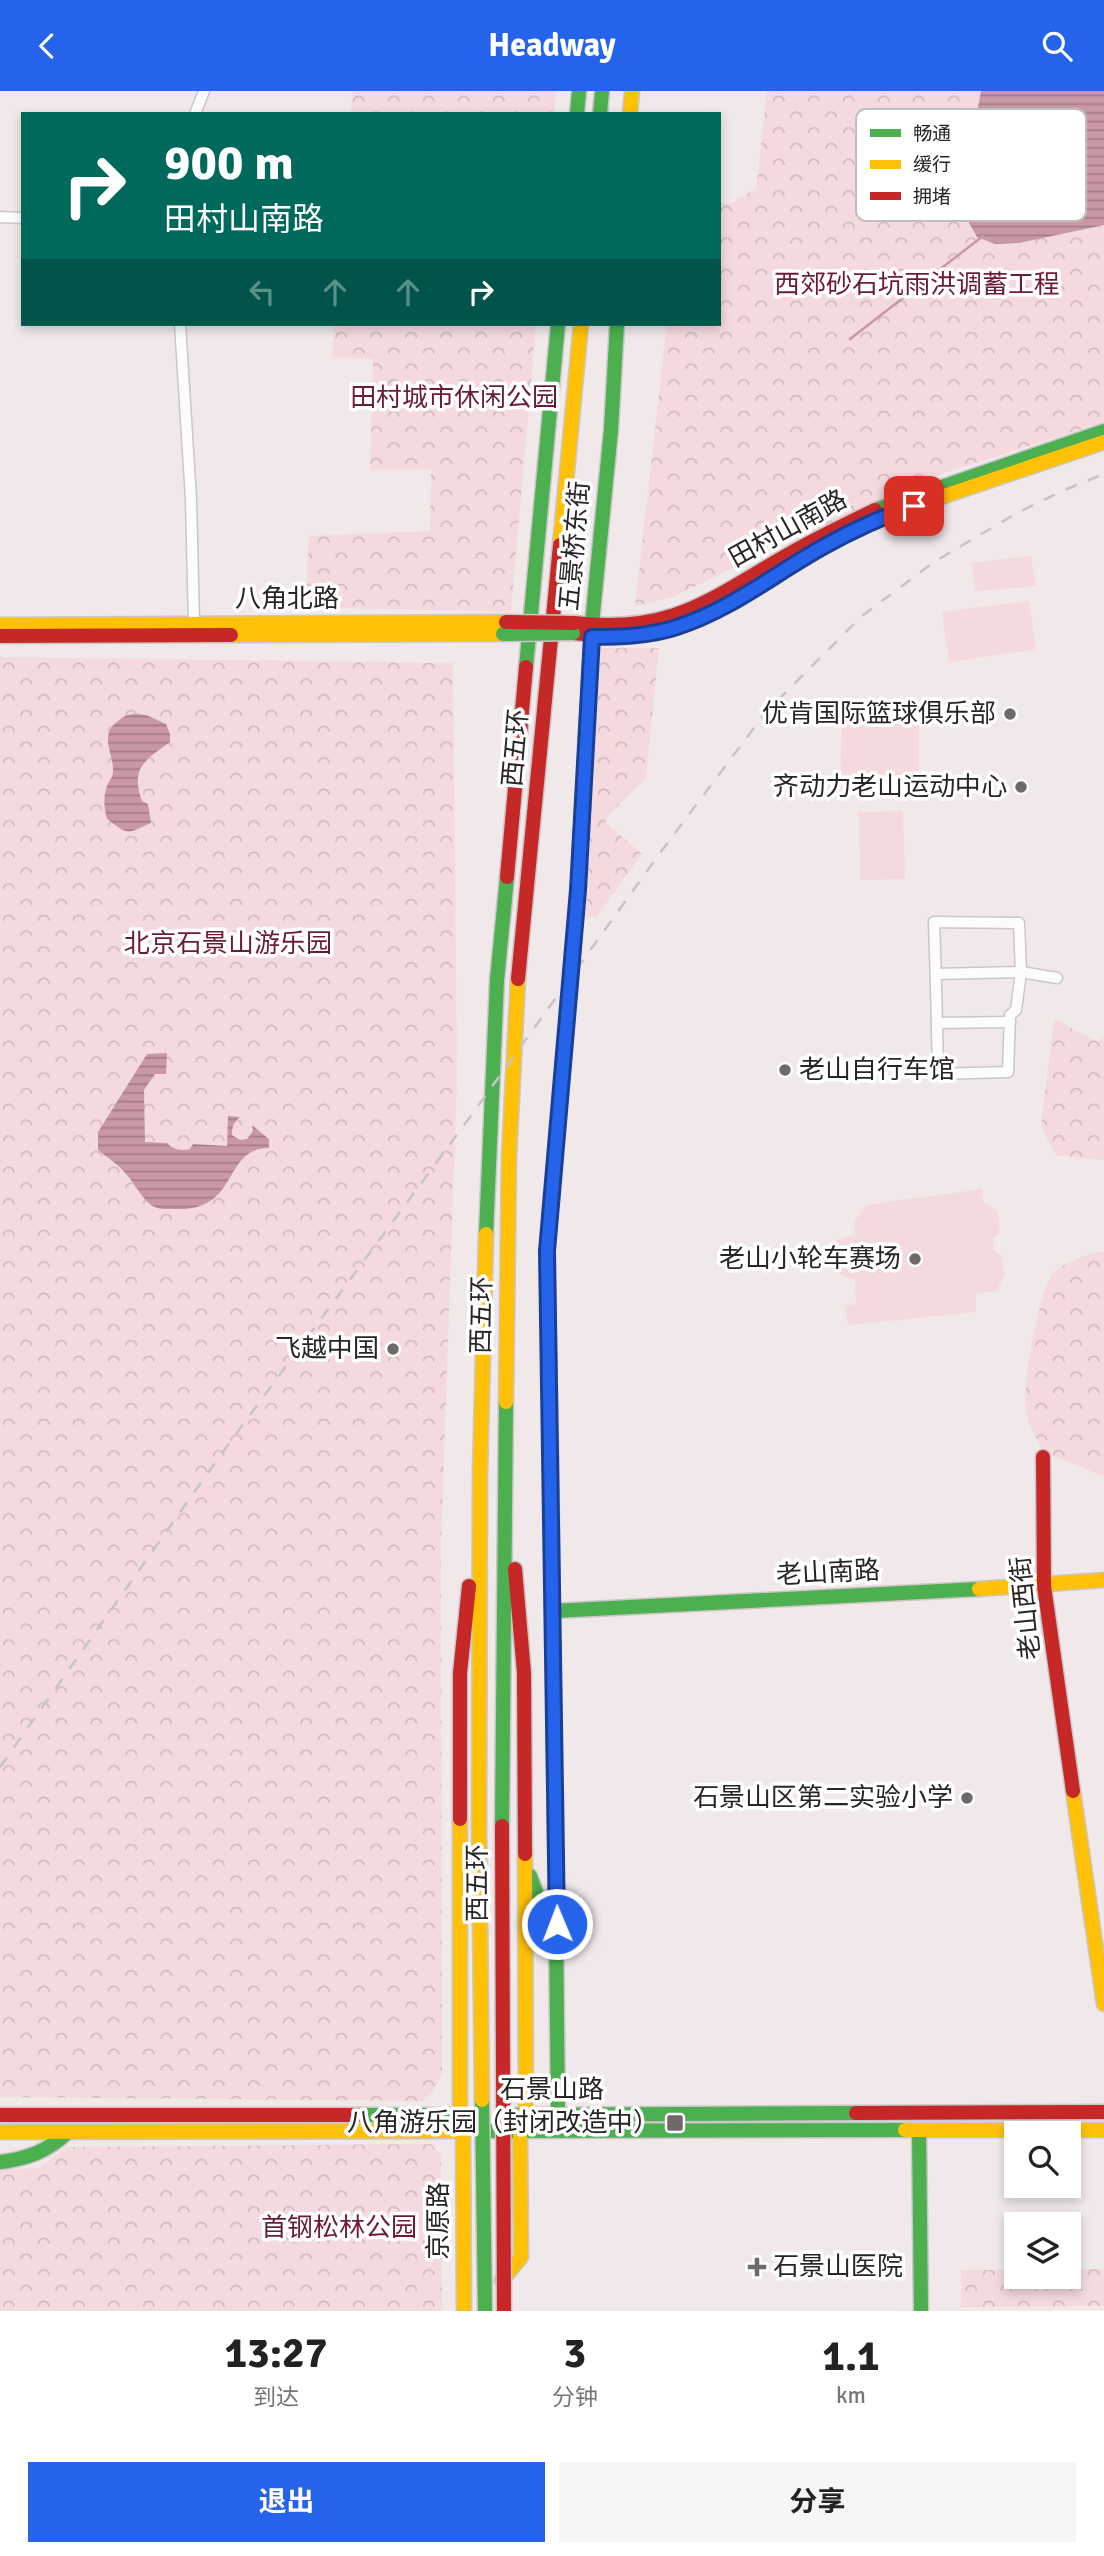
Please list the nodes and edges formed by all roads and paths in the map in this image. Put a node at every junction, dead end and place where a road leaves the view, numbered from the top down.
1 (204, 91) edge
2 (579, 91) edge
3 (602, 91) edge
4 (632, 91) edge
5 (196, 112) edge
6 (578, 112) edge
7 (600, 112) edge
8 (630, 112) edge
9 (0, 217) edge
10 (21, 218) edge
11 (180, 326) edge
12 (558, 326) edge
13 (581, 326) edge
14 (617, 326) edge
15 (1104, 431) edge
16 (1104, 442) edge
17 (194, 624) junction
18 (0, 625) edge
19 (504, 628) junction
20 (574, 628) joint
21 (592, 631) junction
22 (0, 636) edge
23 (1021, 972) junction
24 (936, 974) junction
25 (1057, 978) dead end
26 (1010, 1021) junction
27 (937, 1023) junction
28 (505, 1442) junction
29 (1043, 1457) dead end
30 (480, 1473) junction
31 (1104, 1580) edge
32 (1044, 1586) junction
33 (554, 1611) junction
34 (524, 1862) junction
35 (557, 1950) junction
36 (1104, 2004) edge
37 (1104, 2112) edge
38 (0, 2115) edge
39 (460, 2115) junction
40 (526, 2115) junction
41 (558, 2115) junction
42 (919, 2130) junction
43 (1104, 2130) edge
44 (459, 2131) junction
45 (520, 2131) junction
46 (0, 2132) edge
47 (68, 2132) junction
48 (0, 2162) edge
49 (455, 2311) edge
50 (464, 2311) edge
51 (477, 2311) edge
52 (485, 2311) edge
53 (504, 2311) edge
54 (921, 2311) edge

1 - 5 street
2 - 6 main road
3 - 7 main road
4 - 8 main road
9 - 10 street
11 - 17 street
12 - 30 main road, 西五环
13 - 28 main road, 西五环
14 - 21 main road, 五景桥东街
15 - 21 main road, 田村山南路
16 - 21 main road, 田村山南路
17 - 18 main road, 八角北路
17 - 19 main road, 八角北路
19 - 20 main road, 八角北路, bridge
19 - 22 main road, 八角北路
20 - 21 main road, 田村山南路
21 - 33 main road, 五景桥东街
23 - 24 street
23 - 24 street
23 - 25 street
23 - 26 street
24 - 27 street
26 - 27 street
26 - 27 street
28 - 34 main road
28 - 53 main road, 西五环, bridge
29 - 32 main road, 老山西街
30 - 39 main road, 京原路
30 - 52 main road, 西五环, bridge
31 - 32 main road, 老山南路
32 - 33 main road, 老山南路
32 - 36 main road, 老山西街
33 - 35 main road, 五景桥东街
34 - 35 main road
34 - 40 main road
35 - 41 main road, 五景桥东街
37 - 41 main road, 石景山路
38 - 39 main road, 石景山路
39 - 40 main road, 石景山路
39 - 44 main road, 京原路
40 - 41 main road, 石景山路
40 - 45 main road
42 - 43 main road, 石景山路
42 - 45 main road, 石景山路
42 - 54 main road
44 - 45 main road, 石景山路
44 - 47 main road, 石景山路
44 - 49 main road, 京原路
44 - 50 main road, 京原路
45 - 51 main road
46 - 47 main road, 石景山路
47 - 48 main road

